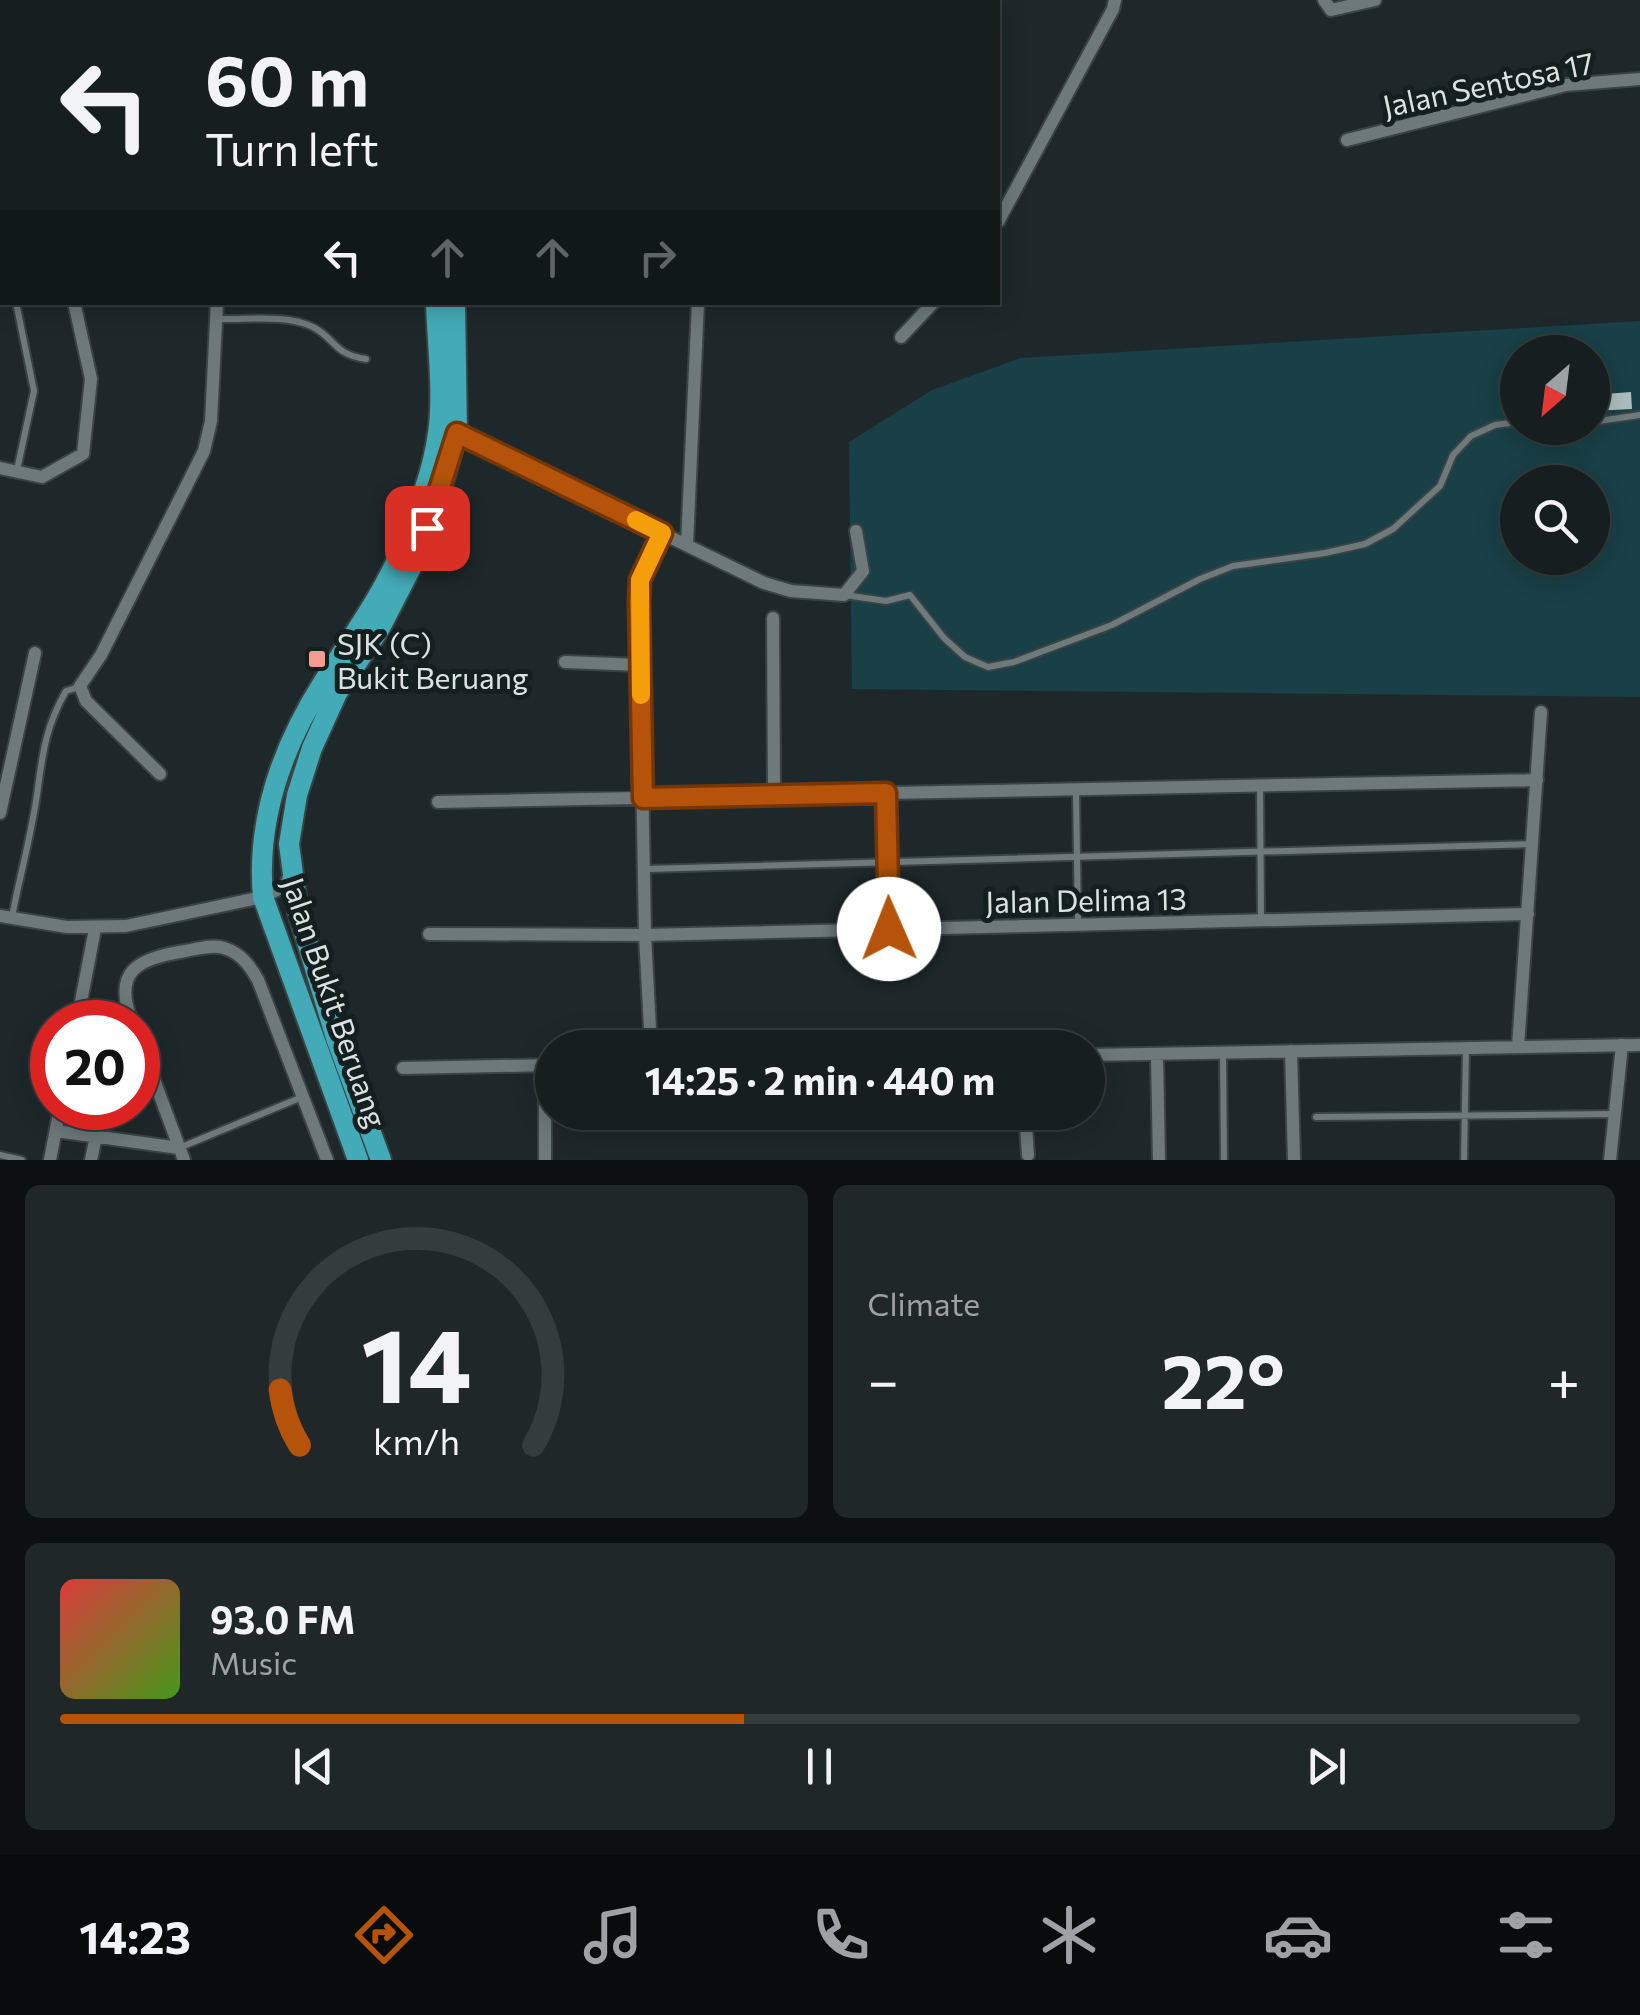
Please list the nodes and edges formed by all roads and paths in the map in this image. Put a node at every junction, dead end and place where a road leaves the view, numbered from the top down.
1 (1114, 0) edge
2 (1324, 0) edge
3 (1375, 0) edge
4 (1640, 79) edge
5 (1347, 140) dead end
6 (1000, 218) edge
7 (17, 305) edge
8 (75, 305) edge
9 (217, 305) edge
10 (436, 305) edge
11 (455, 305) edge
12 (698, 305) edge
13 (931, 305) edge
14 (217, 318) junction
15 (901, 337) dead end
16 (366, 359) dead end
17 (1640, 415) edge
18 (1610, 419) edge
19 (1500, 424) edge
20 (457, 433) junction
21 (0, 468) edge
22 (16, 471) junction
23 (856, 531) dead end
24 (662, 533) junction
25 (687, 544) junction
26 (844, 595) junction
27 (772, 618) dead end
28 (35, 653) dead end
29 (565, 662) dead end
30 (640, 665) junction
31 (80, 686) junction
32 (1541, 712) dead end
33 (160, 774) dead end
34 (1537, 780) junction
35 (1260, 786) junction
36 (1076, 789) junction
37 (886, 793) junction
38 (774, 795) junction
39 (643, 798) junction
40 (438, 802) dead end
41 (0, 812) edge
42 (1532, 844) junction
43 (1260, 851) junction
44 (1078, 857) junction
45 (888, 862) junction
46 (644, 869) junction
47 (291, 872) junction
48 (263, 897) junction
49 (298, 912) junction
50 (1528, 914) junction
51 (6, 917) edge
52 (1262, 920) junction
53 (1078, 924) junction
54 (95, 929) junction
55 (889, 929) junction
56 (429, 934) dead end
57 (645, 935) junction
58 (81, 1000) edge
59 (124, 1000) edge
60 (650, 1030) edge
61 (1640, 1044) edge
62 (1622, 1045) junction
63 (1518, 1047) junction
64 (1466, 1048) junction
65 (1291, 1051) junction
66 (1223, 1052) junction
67 (1157, 1054) junction
68 (1105, 1055) edge
69 (535, 1065) edge
70 (404, 1068) dead end
71 (160, 1096) edge
72 (303, 1097) junction
73 (1615, 1114) junction
74 (1465, 1115) junction
75 (1316, 1118) dead end
76 (97, 1130) edge
77 (546, 1130) edge
78 (1026, 1130) edge
79 (56, 1131) joint
80 (95, 1138) junction
81 (182, 1154) edge
82 (0, 1155) edge
83 (1028, 1155) dead end
84 (22, 1160) edge
85 (50, 1160) edge
86 (91, 1160) edge
87 (327, 1160) edge
88 (358, 1160) edge
89 (381, 1160) edge
90 (545, 1160) edge
91 (1159, 1160) edge
92 (1224, 1160) edge
93 (1294, 1160) edge
94 (1464, 1160) edge
95 (1610, 1160) edge

1 - 6 street
2 - 3 street
4 - 5 street, Jalan Sentosa 17
7 - 22 lane
8 - 22 street
9 - 14 street
10 - 48 main road, Jalan Bukit Beruang
11 - 20 main road, Jalan Bukit Beruang
12 - 25 street
13 - 15 street
14 - 16 lane
14 - 31 street
17 - 18 lane
19 - 26 lane
20 - 24 street
20 - 47 main road, Jalan Bukit Beruang
21 - 22 street
23 - 26 street
24 - 25 street
24 - 30 street
25 - 26 street
27 - 38 street
28 - 41 street
29 - 30 street
30 - 39 street
31 - 33 street
31 - 51 lane
32 - 34 street
34 - 35 street
34 - 42 street
35 - 36 street
35 - 43 lane
36 - 37 street
36 - 44 lane
37 - 38 street
37 - 45 lane
38 - 39 street
39 - 40 street
39 - 46 street
42 - 43 lane
42 - 50 street
43 - 44 lane
43 - 52 lane
44 - 45 lane
44 - 53 lane
45 - 46 lane
45 - 55 lane
46 - 57 street
47 - 48 street
47 - 49 main road, Jalan Bukit Beruang
48 - 49 street
48 - 54 street
48 - 88 main road, Jalan Bukit Beruang
49 - 89 main road, Jalan Bukit Beruang
50 - 52 street, Jalan Delima 13
50 - 63 street
51 - 54 street
52 - 53 street, Jalan Delima 13
53 - 55 street, Jalan Delima 13
54 - 58 street
55 - 57 street, Jalan Delima 13
56 - 57 street, Jalan Delima 13
57 - 60 street
59 - 72 street
61 - 62 street
62 - 63 street
62 - 73 street
63 - 64 street
64 - 65 street
64 - 74 lane
65 - 66 street
65 - 93 street
66 - 67 street
66 - 92 lane
67 - 68 street
67 - 91 street
69 - 70 street
71 - 81 street
72 - 81 lane
72 - 87 street
73 - 74 lane
73 - 95 street
74 - 75 lane
74 - 94 lane
76 - 80 street
77 - 90 street
78 - 83 street
79 - 80 street
79 - 85 street
80 - 81 street
80 - 86 street
82 - 84 lane

